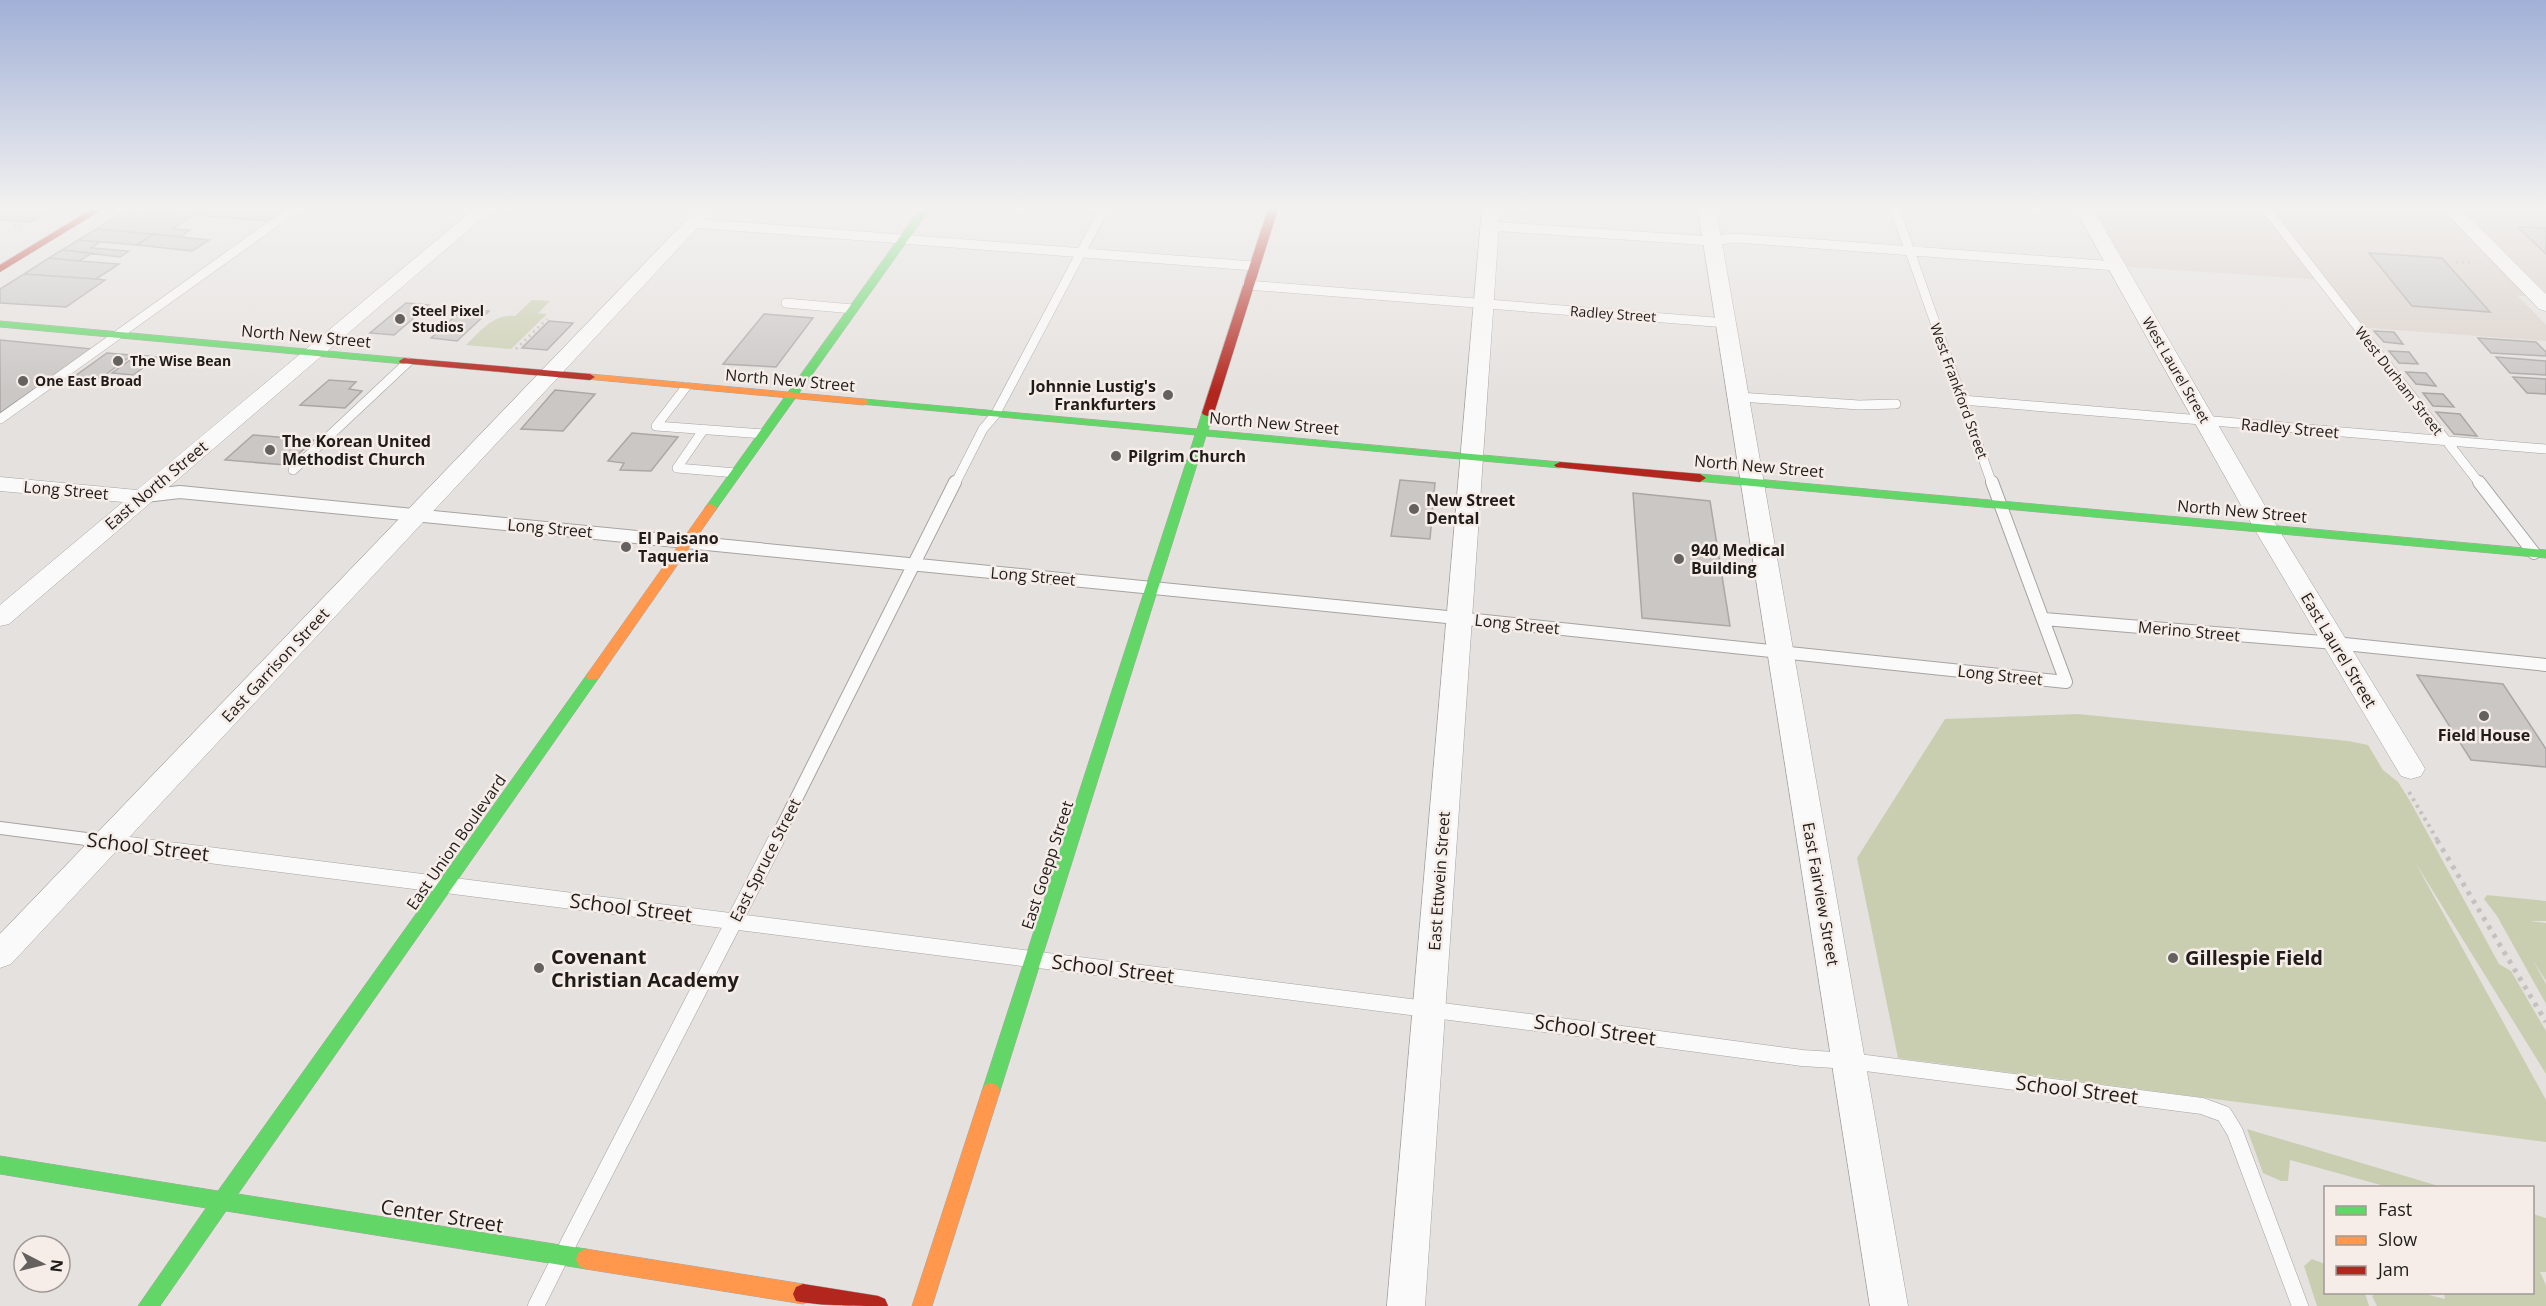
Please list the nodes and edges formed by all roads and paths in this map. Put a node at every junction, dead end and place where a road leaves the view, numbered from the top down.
1 (209, 270) edge
2 (411, 270) edge
3 (647, 270) edge
4 (881, 270) edge
5 (1072, 270) edge
6 (1253, 270) edge
7 (1486, 270) edge
8 (1717, 270) edge
9 (1916, 270) edge
10 (2118, 270) edge
11 (2313, 270) edge
12 (2513, 270) edge
13 (1247, 285) junction
14 (2542, 298) edge
15 (786, 303) dead end
16 (1484, 304) junction
17 (853, 309) junction
18 (547, 319) dead end
19 (1727, 323) junction
20 (0, 324) edge
21 (117, 336) junction
22 (516, 350) dead end
23 (313, 353) junction
24 (408, 362) junction
25 (548, 374) junction
26 (686, 387) junction
27 (790, 396) junction
28 (1739, 397) junction
29 (1962, 400) junction
30 (1896, 404) dead end
31 (995, 415) junction
32 (0, 419) edge
33 (2205, 421) junction
34 (704, 429) junction
35 (764, 434) junction
36 (1200, 434) junction
37 (2446, 441) junction
38 (2546, 449) edge
39 (1470, 456) junction
40 (292, 470) dead end
41 (736, 473) junction
42 (1751, 482) junction
43 (0, 484) edge
44 (140, 497) junction
45 (2000, 505) junction
46 (414, 516) junction
47 (2267, 530) junction
48 (687, 542) junction
49 (2540, 553) edge
50 (913, 565) junction
51 (1153, 587) junction
52 (0, 618) edge
53 (1457, 618) junction
54 (2044, 620) junction
55 (2335, 644) junction
56 (1780, 653) junction
57 (2546, 665) edge
58 (2066, 682) joint
59 (2411, 769) joint
60 (0, 828) edge
61 (110, 841) junction
62 (446, 885) junction
63 (734, 921) junction
64 (0, 955) edge
65 (1034, 960) junction
66 (1431, 1008) junction
67 (2546, 1022) edge
68 (1850, 1061) junction
69 (0, 1165) edge
70 (222, 1201) junction
71 (562, 1255) junction
72 (148, 1306) edge
73 (536, 1306) edge
74 (878, 1306) edge
75 (922, 1306) edge
76 (1406, 1306) edge
77 (1890, 1306) edge
78 (2300, 1306) edge

1 - 21 lane
2 - 23 street, East North Street
3 - 25 street, East Garrison Street
4 - 17 main road, East Union Boulevard
5 - 31 lane, East Spruce Street
6 - 13 main road, East Goepp Street
7 - 16 street, East Ettwein Street
8 - 19 street, East Fairview Street
9 - 29 lane, West Frankford Street
10 - 33 street, West Laurel Street
11 - 37 lane, West Durham Street
12 - 14 street
13 - 16 lane, Radley Street
13 - 36 main road, East Goepp Street
15 - 17 lane
16 - 19 lane, Radley Street
16 - 39 street, East Ettwein Street
17 - 27 main road, East Union Boulevard
18 - 22 path
19 - 28 street, East Fairview Street
20 - 21 main road, North New Street
21 - 23 main road, North New Street
21 - 32 lane
23 - 24 main road, North New Street
23 - 44 street, East North Street
24 - 25 main road, North New Street
24 - 40 lane
25 - 26 main road, North New Street
25 - 46 street, East Garrison Street
26 - 27 main road, North New Street
26 - 34 lane
27 - 31 main road, North New Street
27 - 35 main road, East Union Boulevard
28 - 30 lane
28 - 42 street, East Fairview Street
29 - 33 lane, Radley Street
29 - 45 lane, West Frankford Street
31 - 36 main road, North New Street
31 - 50 lane, East Spruce Street
33 - 37 lane, Radley Street
33 - 47 street, West Laurel Street
34 - 35 lane
34 - 41 lane
35 - 41 main road, East Union Boulevard
36 - 39 main road, North New Street
36 - 51 main road, East Goepp Street
37 - 38 lane, Radley Street
37 - 49 lane, West Durham Street
39 - 42 main road, North New Street
39 - 53 street, East Ettwein Street
41 - 48 main road, East Union Boulevard
42 - 45 main road, North New Street
42 - 56 street, East Fairview Street
43 - 44 street, Long Street
44 - 46 lane, Long Street
44 - 52 street, East North Street
45 - 47 main road, North New Street
45 - 54 lane, West Frankford Street
46 - 48 lane, Long Street
46 - 61 street, East Garrison Street
47 - 49 main road, North New Street
47 - 55 street, East Laurel Street
48 - 50 lane, Long Street
48 - 62 main road, East Union Boulevard
50 - 51 lane, Long Street
50 - 63 lane, East Spruce Street
51 - 53 lane, Long Street
51 - 65 main road, East Goepp Street
53 - 56 lane, Long Street
53 - 66 street, East Ettwein Street
54 - 55 lane, Merino Street
54 - 58 lane, West Frankford Street
55 - 57 lane
55 - 59 street, East Laurel Street
56 - 58 lane, Long Street
56 - 68 street, East Fairview Street
59 - 67 path
60 - 61 lane, School Street
61 - 62 lane, School Street
61 - 64 street, East Garrison Street
62 - 63 lane, School Street
62 - 70 main road, East Union Boulevard
63 - 65 lane, School Street
63 - 71 lane, East Spruce Street
65 - 66 lane, School Street
65 - 75 main road, East Goepp Street
66 - 68 lane, School Street
66 - 76 street, East Ettwein Street
68 - 77 street, East Fairview Street
68 - 78 lane, School Street
69 - 70 main road, Center Street
70 - 71 main road, Center Street
70 - 72 main road, East Union Boulevard
71 - 73 lane, East Spruce Street
71 - 74 main road, Center Street

